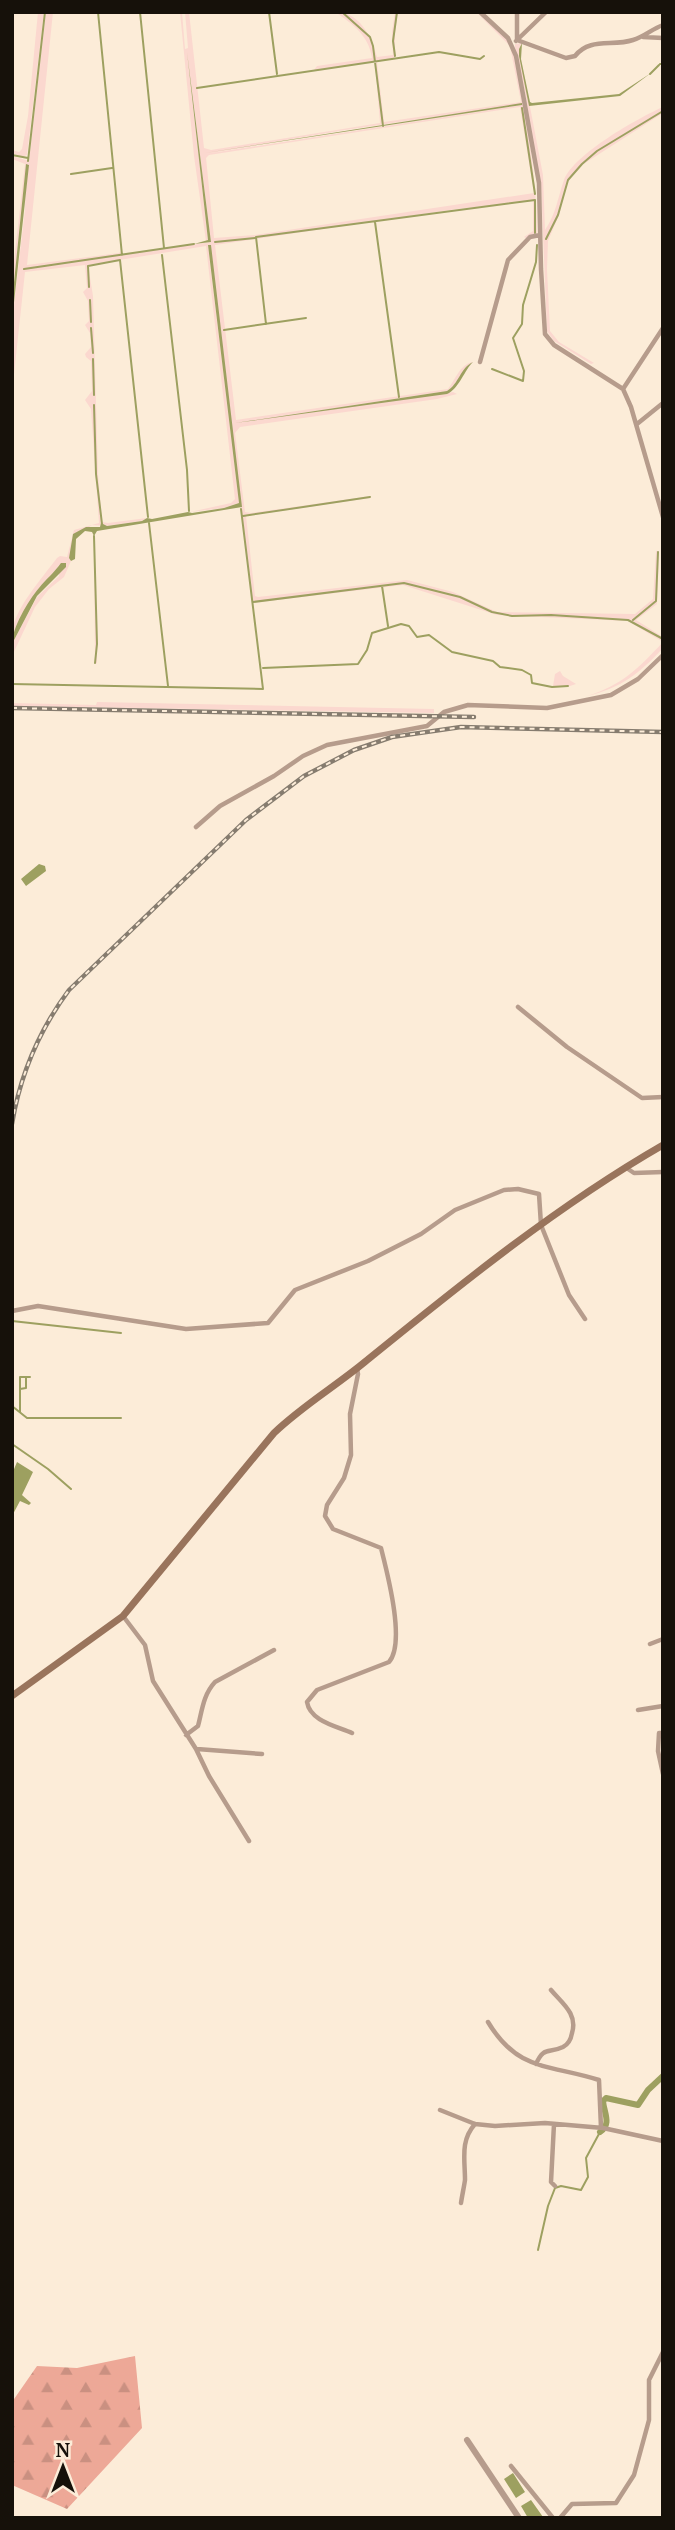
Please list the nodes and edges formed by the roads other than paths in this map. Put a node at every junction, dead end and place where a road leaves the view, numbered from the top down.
1 (481, 12) edge
2 (517, 12) edge
3 (545, 12) edge
4 (663, 25) edge
5 (641, 37) junction
6 (663, 38) edge
7 (517, 40) junction
8 (513, 45) junction
9 (540, 234) junction
10 (663, 328) edge
11 (480, 362) dead end
12 (623, 388) junction
13 (663, 403) edge
14 (637, 424) junction
15 (663, 517) edge
16 (663, 655) edge
17 (196, 827) dead end
18 (518, 1007) dead end
19 (663, 1097) edge
20 (663, 1145) edge
21 (625, 1167) junction
22 (663, 1172) edge
23 (541, 1225) junction
24 (12, 1311) edge
25 (585, 1319) dead end
26 (357, 1368) junction
27 (122, 1616) junction
28 (663, 1639) edge
29 (650, 1644) dead end
30 (274, 1650) dead end
31 (12, 1696) edge
32 (663, 1706) edge
33 (638, 1710) dead end
34 (663, 1732) edge
35 (352, 1733) dead end
36 (186, 1735) junction
37 (197, 1749) junction
38 (261, 1754) dead end
39 (663, 1774) edge
40 (249, 1841) dead end
41 (551, 1990) dead end
42 (488, 2022) dead end
43 (536, 2064) junction
44 (440, 2110) dead end
45 (475, 2124) junction
46 (554, 2124) junction
47 (604, 2128) junction
48 (663, 2141) edge
49 (555, 2186) dead end
50 (461, 2203) dead end
51 (663, 2352) edge
52 (467, 2440) dead end
53 (511, 2466) dead end
54 (519, 2518) edge
55 (554, 2518) edge
56 (560, 2518) edge

1 - 8 street
2 - 7 street
3 - 7 street
4 - 5 street
5 - 6 street
5 - 7 street
7 - 8 street
8 - 9 street
9 - 11 street
9 - 12 street
10 - 12 street
12 - 14 street
13 - 14 street
14 - 15 street
16 - 17 street
18 - 19 street
20 - 21 main road
21 - 22 street
21 - 23 main road
23 - 24 street
23 - 25 street
23 - 26 main road
26 - 27 main road
26 - 35 street
27 - 31 main road
27 - 36 street
28 - 29 street
30 - 36 street
32 - 33 street
34 - 39 street
36 - 37 street
37 - 38 street
37 - 40 street
41 - 43 street
42 - 43 street
43 - 47 street
44 - 45 street
45 - 46 street
45 - 50 street
46 - 47 street
46 - 49 street
47 - 48 street
51 - 56 street
52 - 54 street
53 - 55 street

